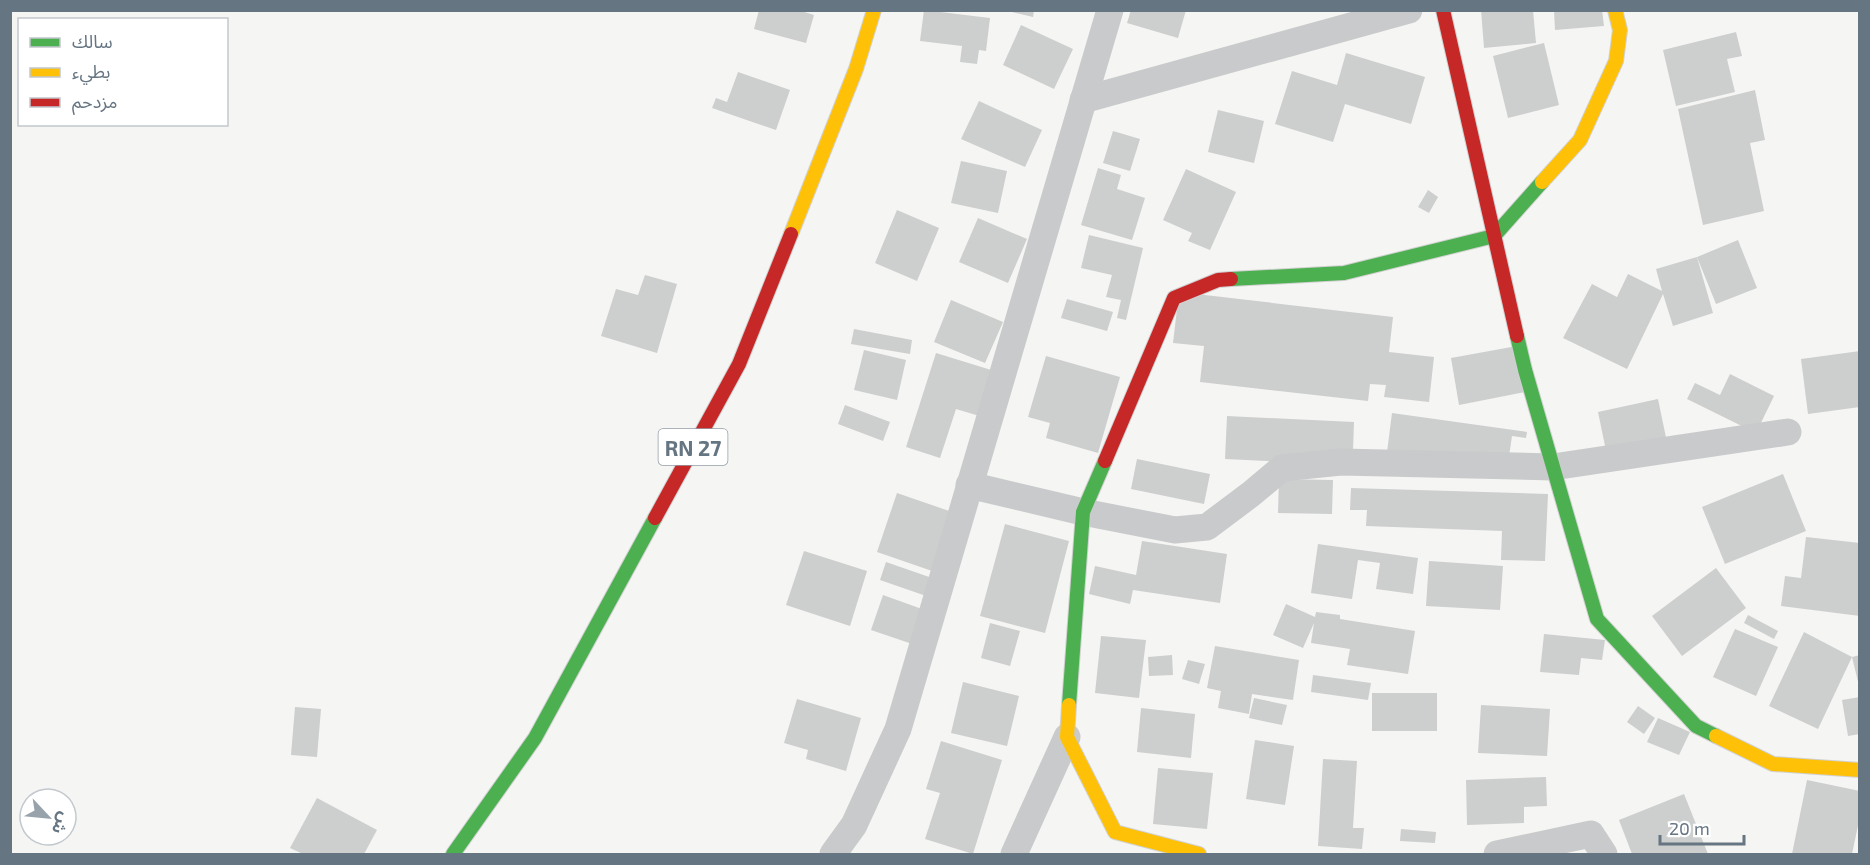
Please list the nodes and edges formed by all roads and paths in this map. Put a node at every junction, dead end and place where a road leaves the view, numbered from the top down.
1 (874, 10) edge
2 (1110, 10) edge
3 (1408, 10) edge
4 (1443, 10) edge
5 (1615, 10) edge
6 (1083, 100) junction
7 (1494, 236) junction
8 (1788, 432) dead end
9 (1553, 467) junction
10 (969, 485) junction
11 (1083, 512) junction
12 (1067, 737) junction
13 (1860, 770) edge
14 (453, 855) edge
15 (833, 855) edge
16 (1014, 855) edge
17 (1199, 855) edge
18 (1497, 855) edge
19 (1604, 855) edge

1 - 14 street, RN 27
2 - 6 street
3 - 6 street
4 - 7 street
5 - 7 street
6 - 10 street
7 - 9 street
7 - 11 street
8 - 9 street
9 - 11 street
9 - 13 street
10 - 11 street
10 - 15 street
11 - 12 street
12 - 16 street
12 - 17 street
18 - 19 street

